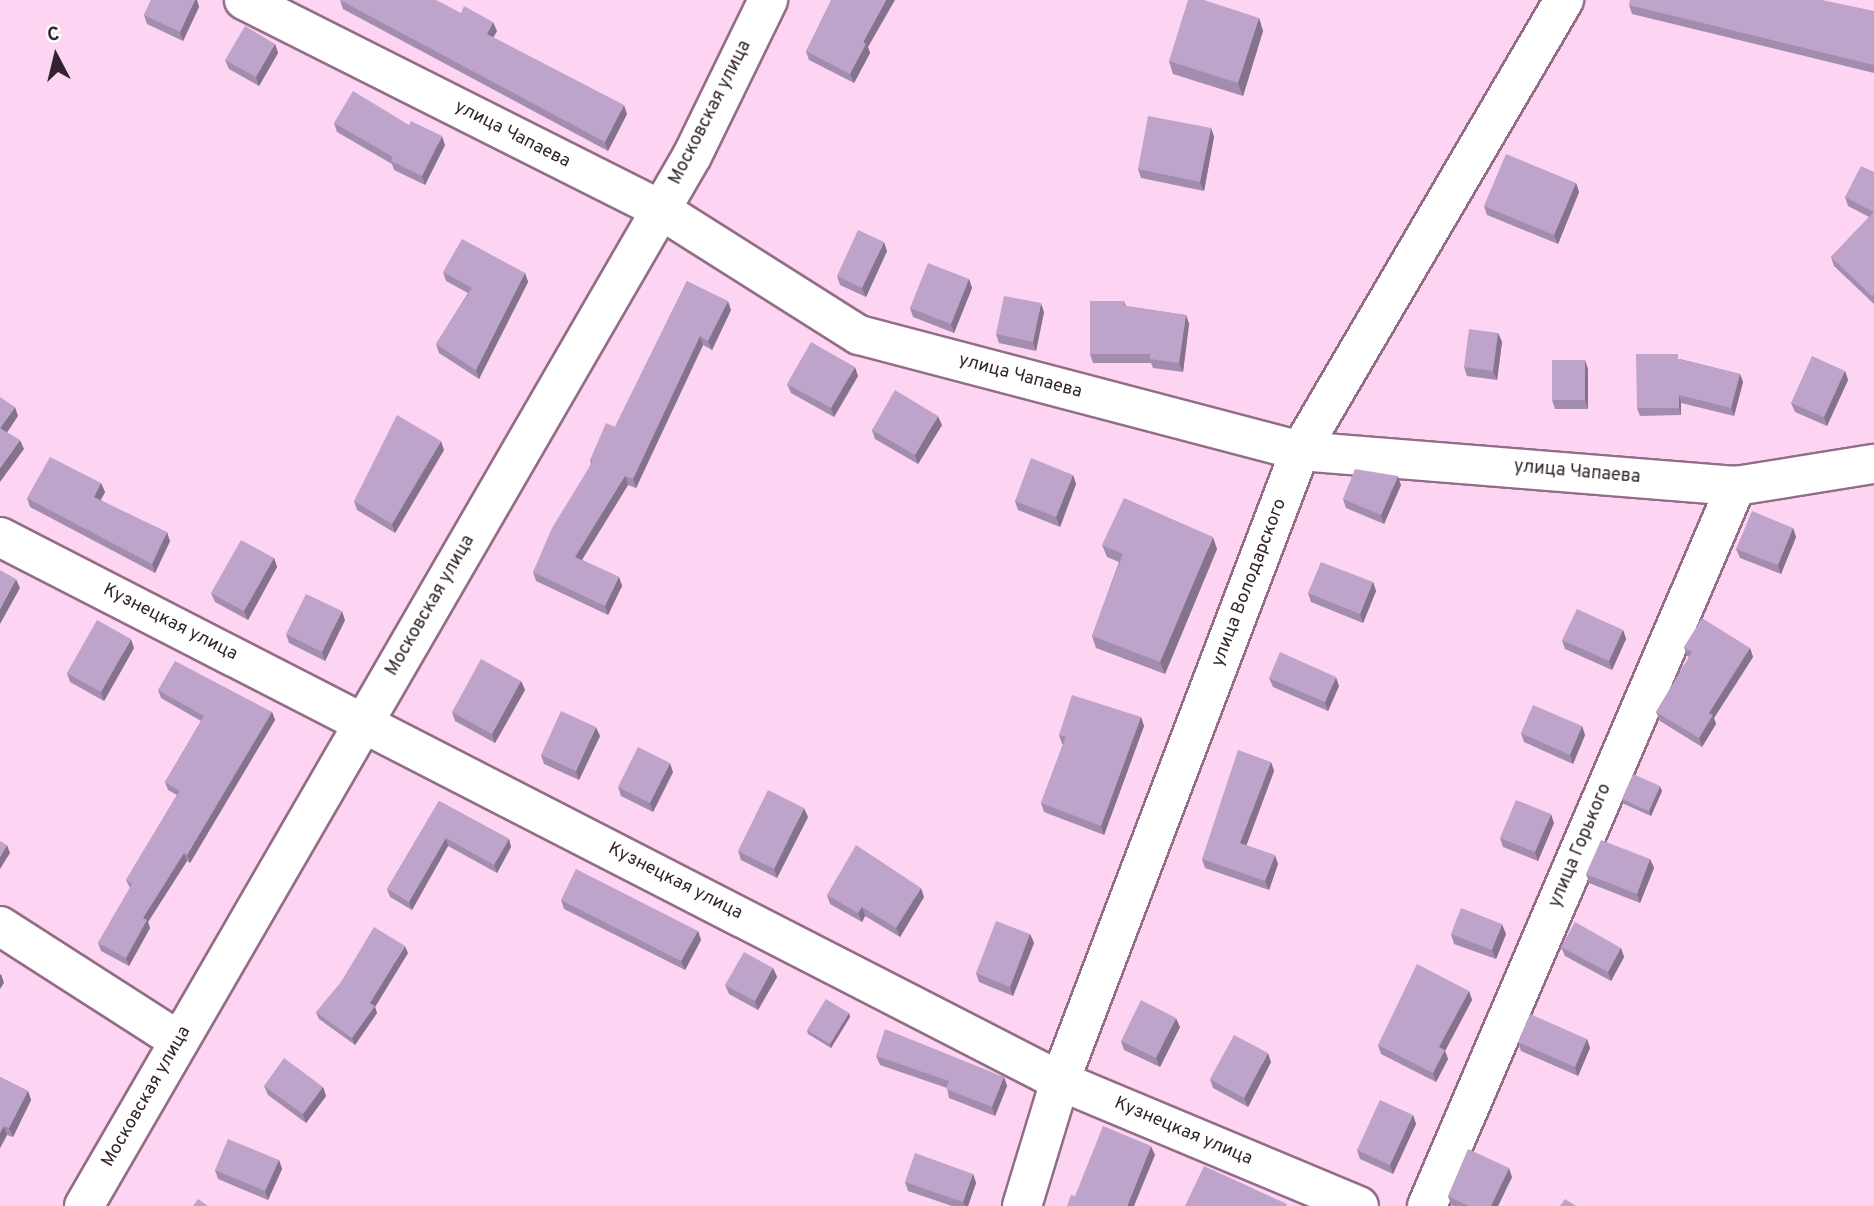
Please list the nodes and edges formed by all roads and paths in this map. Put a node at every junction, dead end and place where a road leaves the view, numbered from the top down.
1 (244, 0) edge
2 (768, 0) edge
3 (1564, 0) edge
4 (661, 210) junction
5 (1300, 451) junction
6 (1873, 461) edge
7 (1736, 486) junction
8 (0, 537) edge
9 (364, 722) junction
10 (0, 926) edge
11 (179, 1041) junction
12 (1060, 1081) junction
13 (84, 1206) edge
14 (1021, 1206) edge
15 (1359, 1206) edge
16 (1427, 1206) edge

1 - 4 street, улица Чапаева
2 - 4 street, Московская улица
3 - 5 street, улица Володарского
4 - 5 street, улица Чапаева
4 - 9 street, Московская улица
5 - 7 street, улица Чапаева
5 - 12 street, улица Володарского
6 - 7 street, улица Чапаева
7 - 16 street, улица Горького
8 - 9 street, Кузнецкая улица
9 - 11 street, Московская улица
9 - 12 street, Кузнецкая улица
10 - 11 street
11 - 13 street, Московская улица
12 - 14 street, улица Володарского
12 - 15 street, Кузнецкая улица

